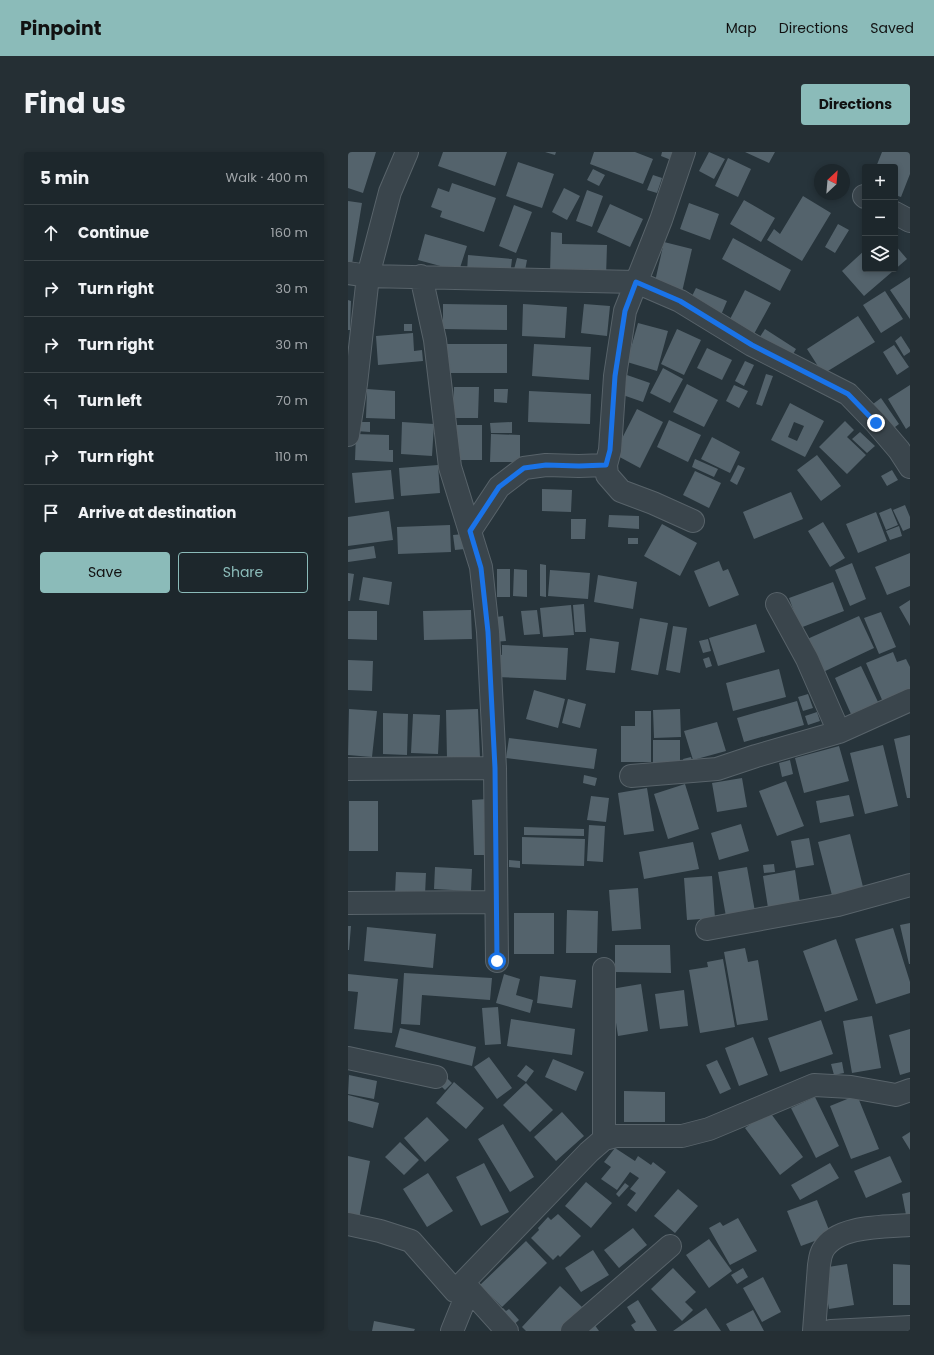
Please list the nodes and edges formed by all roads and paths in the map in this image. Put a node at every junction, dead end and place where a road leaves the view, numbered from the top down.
1 (407, 152) edge
2 (684, 152) edge
3 (898, 215) edge
4 (910, 221) edge
5 (358, 274) edge
6 (421, 276) junction
7 (636, 282) junction
8 (348, 435) edge
9 (906, 453) edge
10 (606, 465) junction
11 (693, 521) dead end
12 (470, 531) junction
13 (778, 604) dead end
14 (910, 700) edge
15 (839, 732) junction
16 (495, 768) junction
17 (348, 769) edge
18 (631, 776) dead end
19 (910, 885) edge
20 (496, 902) junction
21 (348, 903) edge
22 (707, 929) dead end
23 (497, 961) dead end
24 (604, 969) dead end
25 (348, 1058) edge
26 (436, 1077) dead end
27 (910, 1090) edge
28 (604, 1138) junction
29 (348, 1224) edge
30 (910, 1224) edge
31 (670, 1246) dead end
32 (462, 1290) junction
33 (910, 1327) edge
34 (452, 1331) edge
35 (507, 1331) edge
36 (572, 1331) edge
37 (814, 1331) edge
38 (831, 1331) edge

1 - 5 street
2 - 7 street
3 - 4 street
5 - 6 street
5 - 8 street
6 - 7 street
6 - 12 street
7 - 9 street
7 - 10 street
10 - 11 street
10 - 12 street
12 - 16 street
13 - 15 street
14 - 15 street
15 - 18 street
16 - 17 street
16 - 20 street
19 - 22 street
20 - 21 street
20 - 23 street
24 - 28 street
25 - 26 street
27 - 28 street
28 - 32 street
29 - 32 street
30 - 37 street
31 - 36 street
32 - 34 street
32 - 35 street
33 - 38 street

